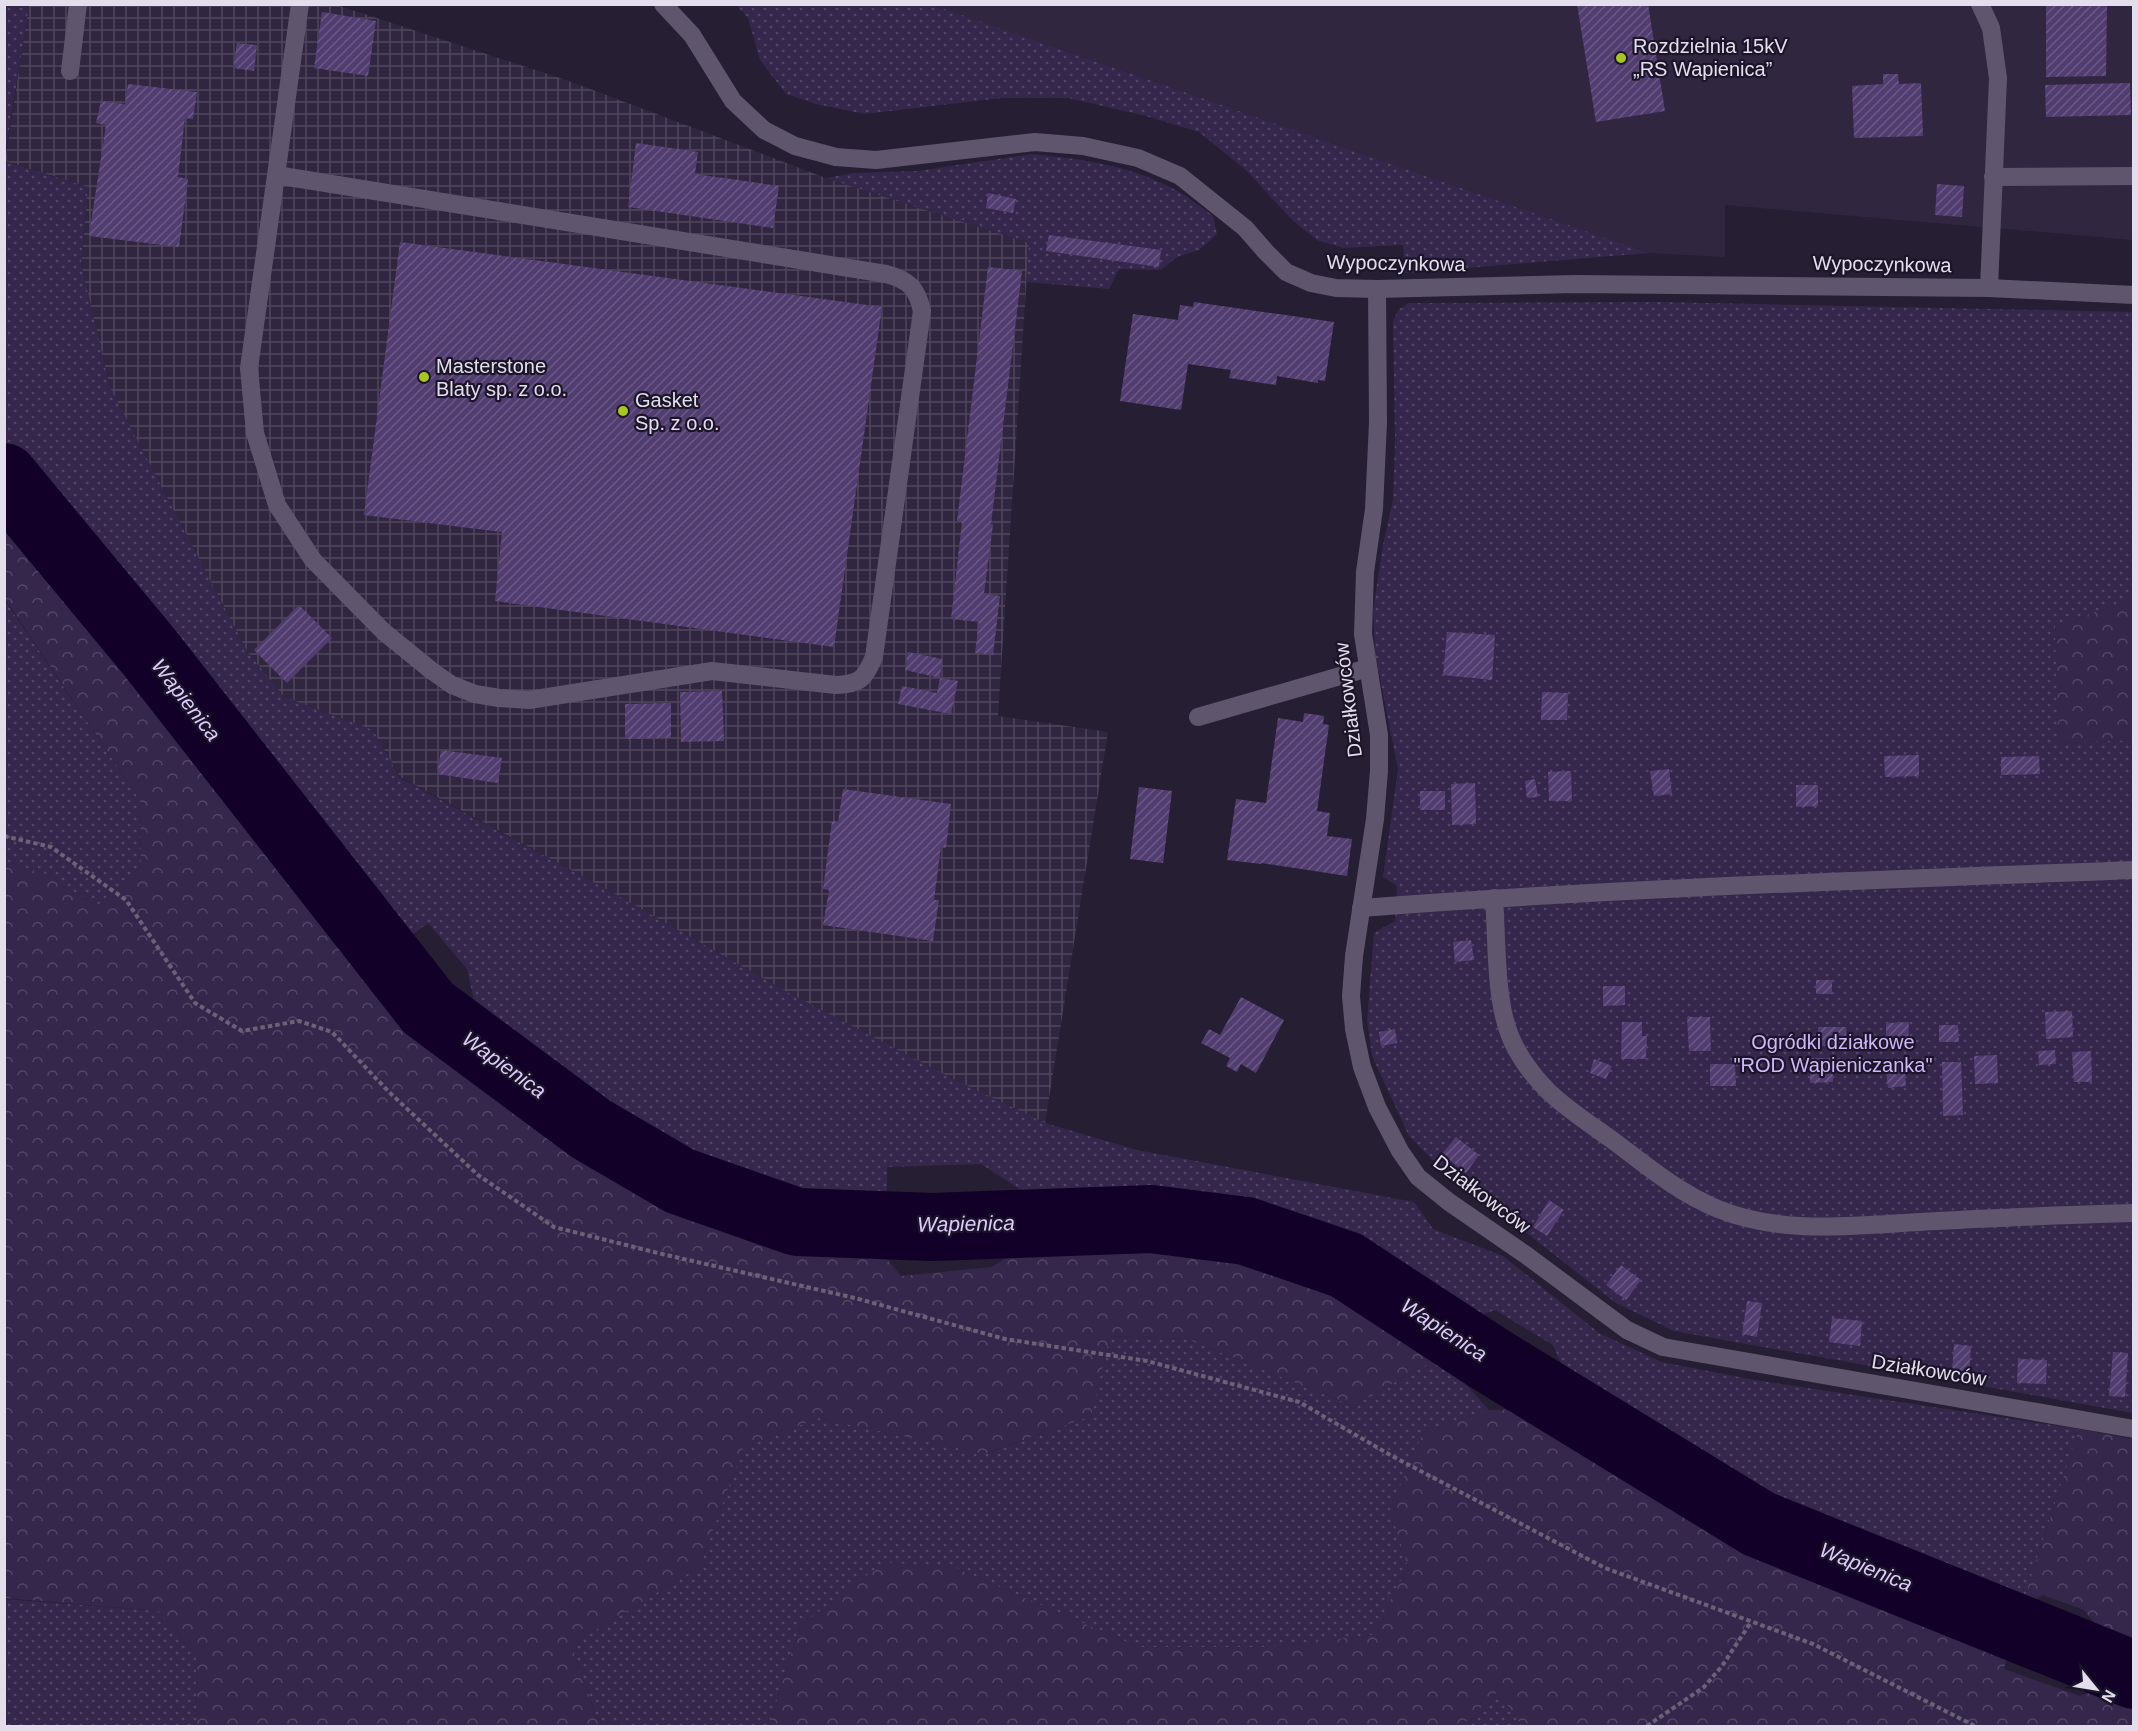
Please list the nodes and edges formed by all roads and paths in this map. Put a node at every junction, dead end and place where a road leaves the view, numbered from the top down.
1 (78, 4) edge
2 (300, 4) edge
3 (663, 4) edge
4 (1980, 4) edge
5 (70, 71) dead end
6 (276, 175) junction
7 (2133, 176) edge
8 (1993, 177) junction
9 (1989, 288) junction
10 (1377, 289) junction
11 (2133, 295) edge
12 (1368, 668) junction
13 (1198, 717) dead end
14 (4, 836) edge
15 (2133, 870) edge
16 (1494, 898) junction
17 (1361, 908) junction
18 (2133, 1213) edge
19 (2133, 1428) edge
20 (1751, 1622) junction
21 (1647, 1726) edge
22 (1975, 1726) edge

1 - 5 street
2 - 6 street
3 - 10 street, Wypoczynkowa
4 - 8 street
6 - 6 street
7 - 8 street
8 - 9 street
9 - 10 street, Wypoczynkowa
9 - 11 street, Wypoczynkowa
10 - 12 street, Działkowców
12 - 13 street
12 - 17 street, Działkowców
14 - 20 path
15 - 16 street
16 - 17 street
16 - 18 street
17 - 19 street, Działkowców
20 - 21 path
20 - 22 path

